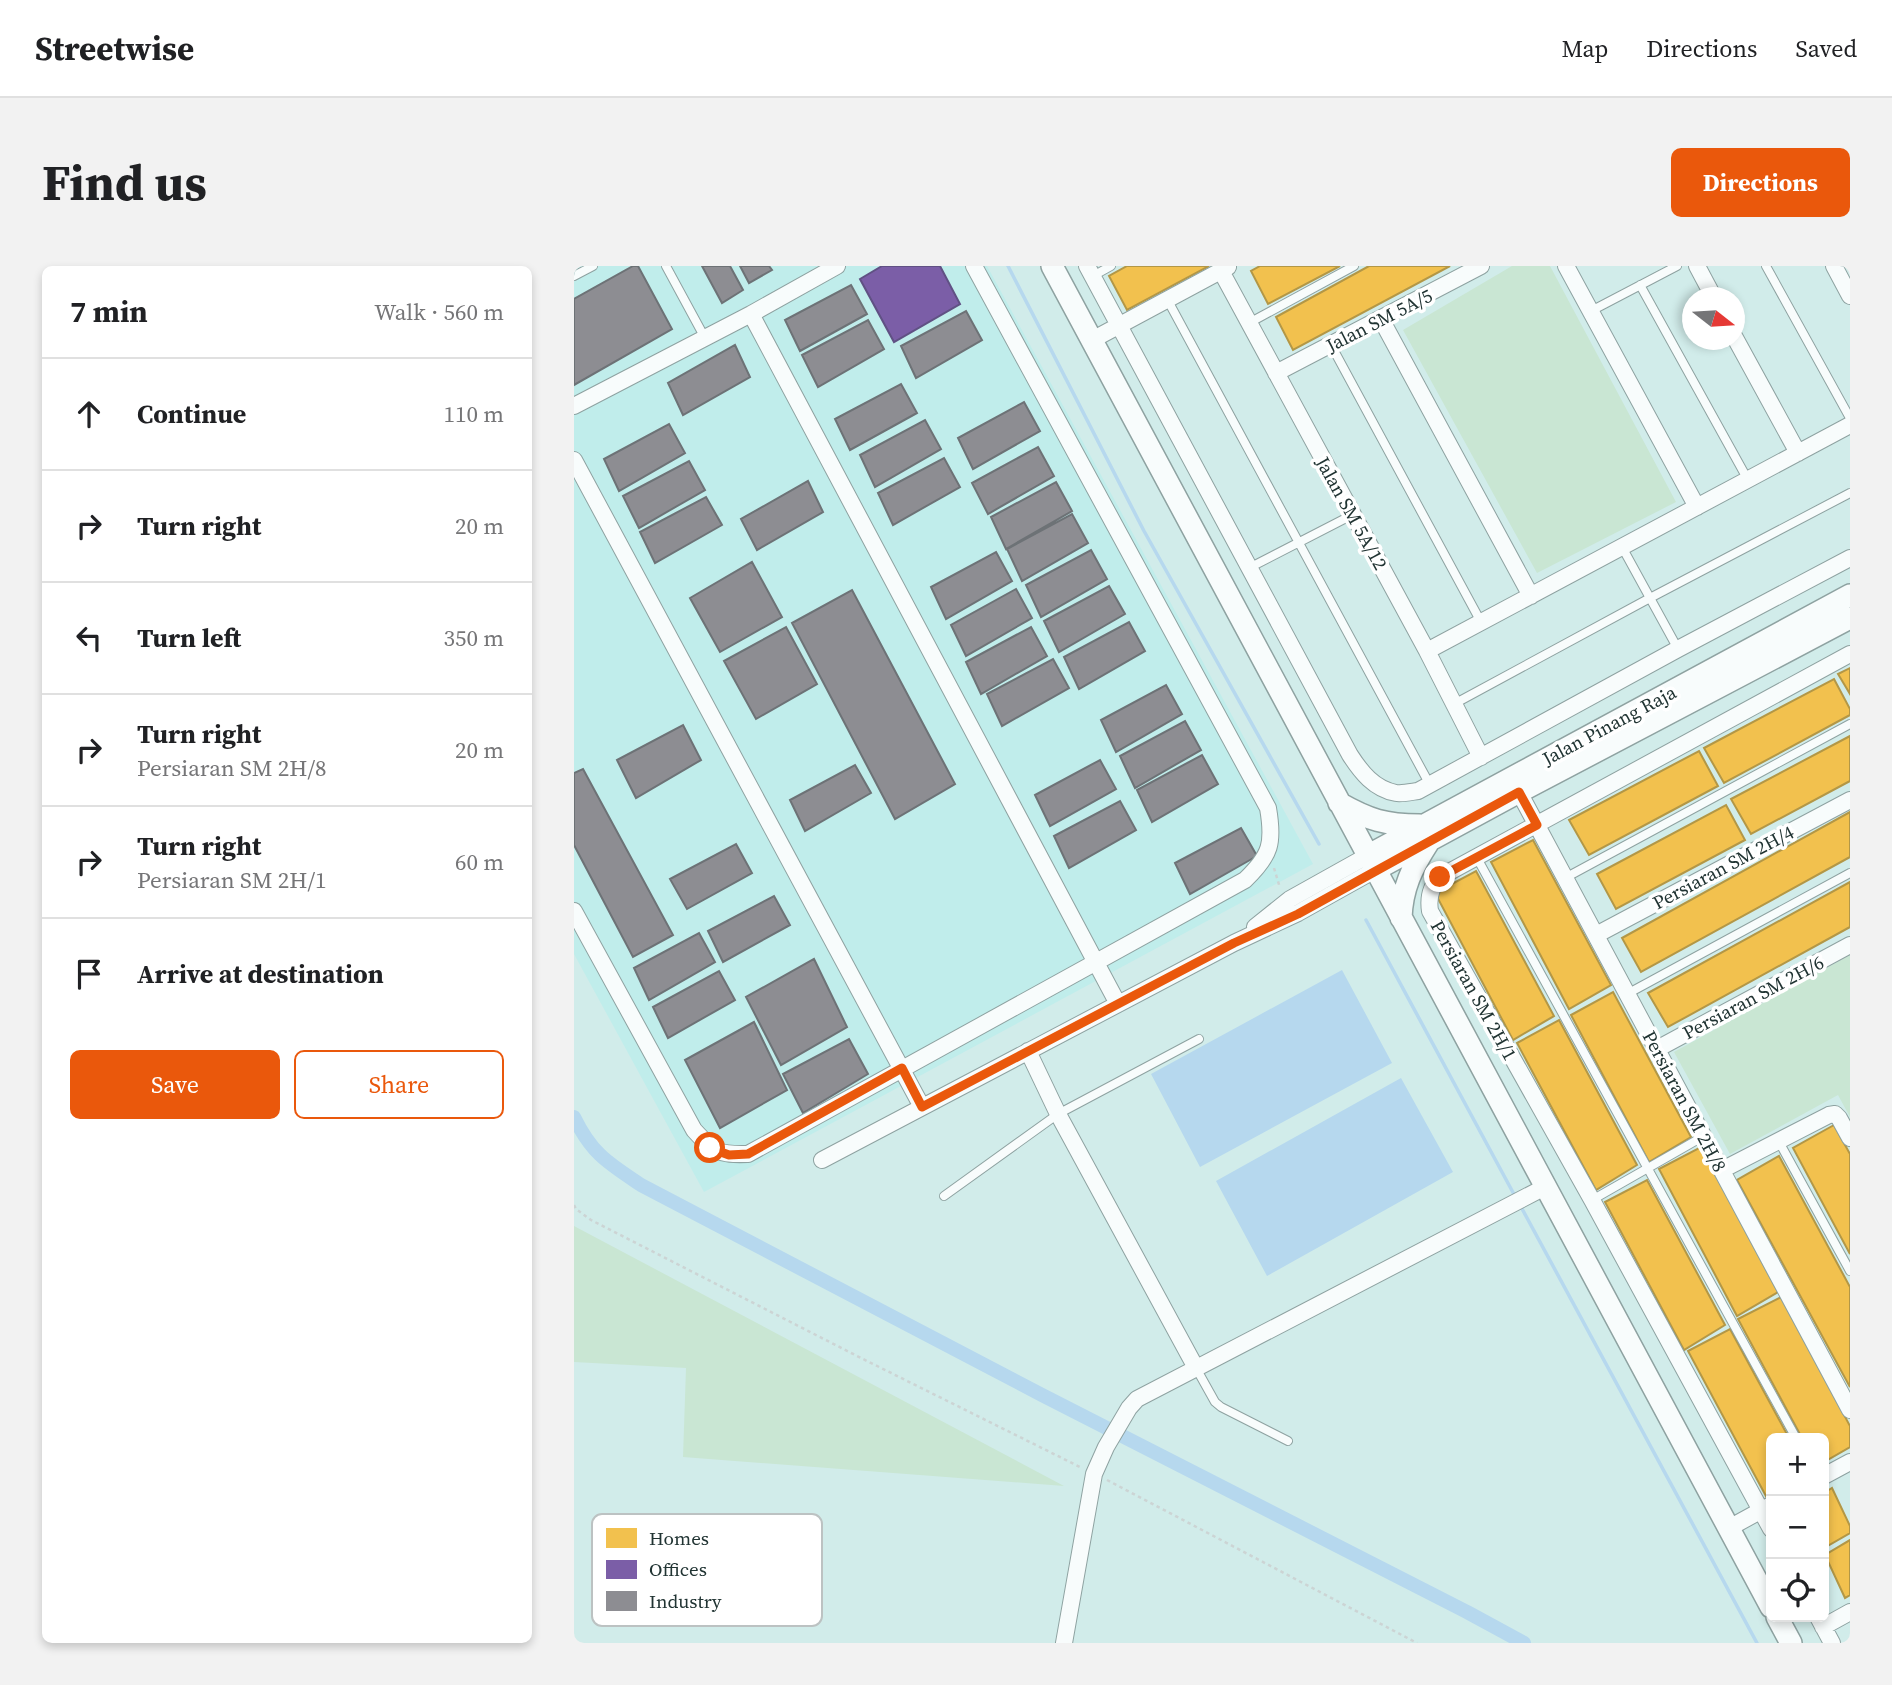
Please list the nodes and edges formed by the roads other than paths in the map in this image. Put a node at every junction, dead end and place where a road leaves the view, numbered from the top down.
1 (593, 266) edge
2 (666, 266) edge
3 (837, 266) edge
4 (974, 266) edge
5 (1052, 266) edge
6 (1111, 266) edge
7 (1354, 266) edge
8 (1566, 266) edge
9 (1676, 266) edge
10 (1697, 266) edge
11 (1766, 266) edge
12 (1833, 266) edge
13 (1475, 267) edge
14 (1225, 268) edge
15 (1089, 271) edge
16 (574, 276) edge
17 (1640, 285) junction
18 (1708, 287) edge
19 (1850, 296) edge
20 (1167, 299) junction
21 (1591, 312) junction
22 (751, 314) junction
23 (1381, 319) junction
24 (1249, 323) junction
25 (1119, 325) junction
26 (705, 338) junction
27 (1092, 340) junction
28 (1331, 345) junction
29 (1742, 350) edge
30 (1276, 373) junction
31 (574, 406) edge
32 (1850, 418) edge
33 (1850, 425) edge
34 (1798, 453) junction
35 (574, 460) edge
36 (1748, 480) junction
37 (1850, 493) edge
38 (1697, 506) junction
39 (1352, 514) junction
40 (1299, 542) junction
41 (1622, 547) junction
42 (1850, 558) edge
43 (1249, 568) junction
44 (1850, 595) edge
45 (1531, 596) junction
46 (1650, 598) junction
47 (1850, 618) edge
48 (1481, 622) junction
49 (1678, 649) junction
50 (1427, 651) junction
51 (1850, 654) edge
52 (1454, 704) junction
53 (1850, 724) edge
54 (1480, 757) junction
55 (1430, 785) junction
56 (1519, 792) junction
57 (1850, 800) edge
58 (1339, 803) junction
59 (1537, 825) junction
60 (1427, 833) junction
61 (1477, 858) junction
62 (1371, 863) junction
63 (1850, 873) edge
64 (1565, 878) junction
65 (574, 911) edge
66 (1401, 918) junction
67 (1596, 935) junction
68 (1234, 943) junction
69 (1850, 945) edge
70 (1095, 961) junction
71 (1627, 994) junction
72 (1118, 1004) junction
73 (1199, 1040) dead end
74 (1657, 1049) junction
75 (1028, 1051) junction
76 (902, 1068) junction
77 (922, 1107) junction
78 (1058, 1114) junction
79 (1704, 1136) junction
80 (1850, 1138) edge
81 (1778, 1140) junction
82 (822, 1160) dead end
83 (1648, 1168) junction
84 (1722, 1170) junction
85 (1545, 1187) junction
86 (944, 1196) dead end
87 (1592, 1200) junction
88 (1850, 1271) edge
89 (1196, 1368) junction
90 (1850, 1410) edge
91 (1793, 1433) edge
92 (1288, 1441) dead end
93 (1850, 1462) edge
94 (1829, 1473) edge
95 (1766, 1508) edge
96 (1729, 1528) junction
97 (1766, 1597) edge
98 (1850, 1612) edge
99 (1829, 1619) edge
100 (1780, 1622) edge
101 (1820, 1622) edge
102 (1064, 1643) edge
103 (1791, 1643) edge
104 (1832, 1643) edge

1 - 16 lane
2 - 26 lane
3 - 22 street
4 - 70 street
5 - 27 street
6 - 15 lane
7 - 24 lane
8 - 21 street
9 - 17 lane
10 - 18 street
11 - 32 lane
12 - 19 street
13 - 23 street, Jalan SM 5A/5
14 - 20 street
14 - 24 street, Jalan SM 5A/12
15 - 25 street
17 - 21 lane
17 - 36 lane
20 - 25 street
20 - 40 lane
21 - 38 street
22 - 26 street
22 - 70 street
23 - 28 street, Jalan SM 5A/5
23 - 45 street
24 - 30 street, Jalan SM 5A/12
25 - 27 street
25 - 43 street
26 - 31 street
27 - 58 street
28 - 30 street, Jalan SM 5A/5
28 - 48 lane
29 - 34 street
30 - 39 street, Jalan SM 5A/12
33 - 34 street
34 - 36 street
35 - 76 street
36 - 38 street
37 - 46 lane
38 - 41 street
39 - 40 lane
39 - 50 street, Jalan SM 5A/12
40 - 43 lane
40 - 55 lane
41 - 45 street
41 - 46 lane
42 - 49 street
43 - 55 street
44 - 60 street, Jalan Pinang Raja
45 - 48 street
46 - 49 lane
46 - 52 lane
47 - 56 street
48 - 50 street
49 - 54 street
50 - 52 street, Jalan SM 5A/12
51 - 59 street, Persiaran SM 2H/1
52 - 54 street, Jalan SM 5A/12
53 - 64 lane
54 - 55 street
56 - 59 street, Persiaran SM 2H/8
56 - 60 street
57 - 67 street, Persiaran SM 2H/4
58 - 60 street
58 - 62 street
59 - 61 street, Persiaran SM 2H/1
59 - 64 street, Persiaran SM 2H/8
60 - 62 street, Jalan Pinang Raja
60 - 66 street
61 - 83 lane
61 - 87 street, Persiaran SM 2H/1
62 - 66 street
62 - 68 street
62 - 68 street
63 - 71 lane
64 - 67 street, Persiaran SM 2H/8
65 - 76 street
66 - 85 street
67 - 71 street, Persiaran SM 2H/8
68 - 72 street
69 - 74 street, Persiaran SM 2H/6
70 - 72 street
70 - 76 street
71 - 74 street, Persiaran SM 2H/8
72 - 75 street
73 - 78 lane
74 - 79 street, Persiaran SM 2H/8
75 - 77 street
75 - 78 street
76 - 77 street
77 - 82 street
78 - 86 lane
78 - 89 street
79 - 83 lane
79 - 84 street, Persiaran SM 2H/8
80 - 81 street
81 - 84 street
81 - 88 lane
83 - 87 lane
83 - 91 lane
84 - 90 street, Persiaran SM 2H/8
85 - 89 street
85 - 96 street
87 - 95 street, Persiaran SM 2H/1
89 - 92 lane
89 - 102 street
93 - 94 street
95 - 96 street
96 - 97 street
98 - 99 street
100 - 103 street
101 - 104 street

